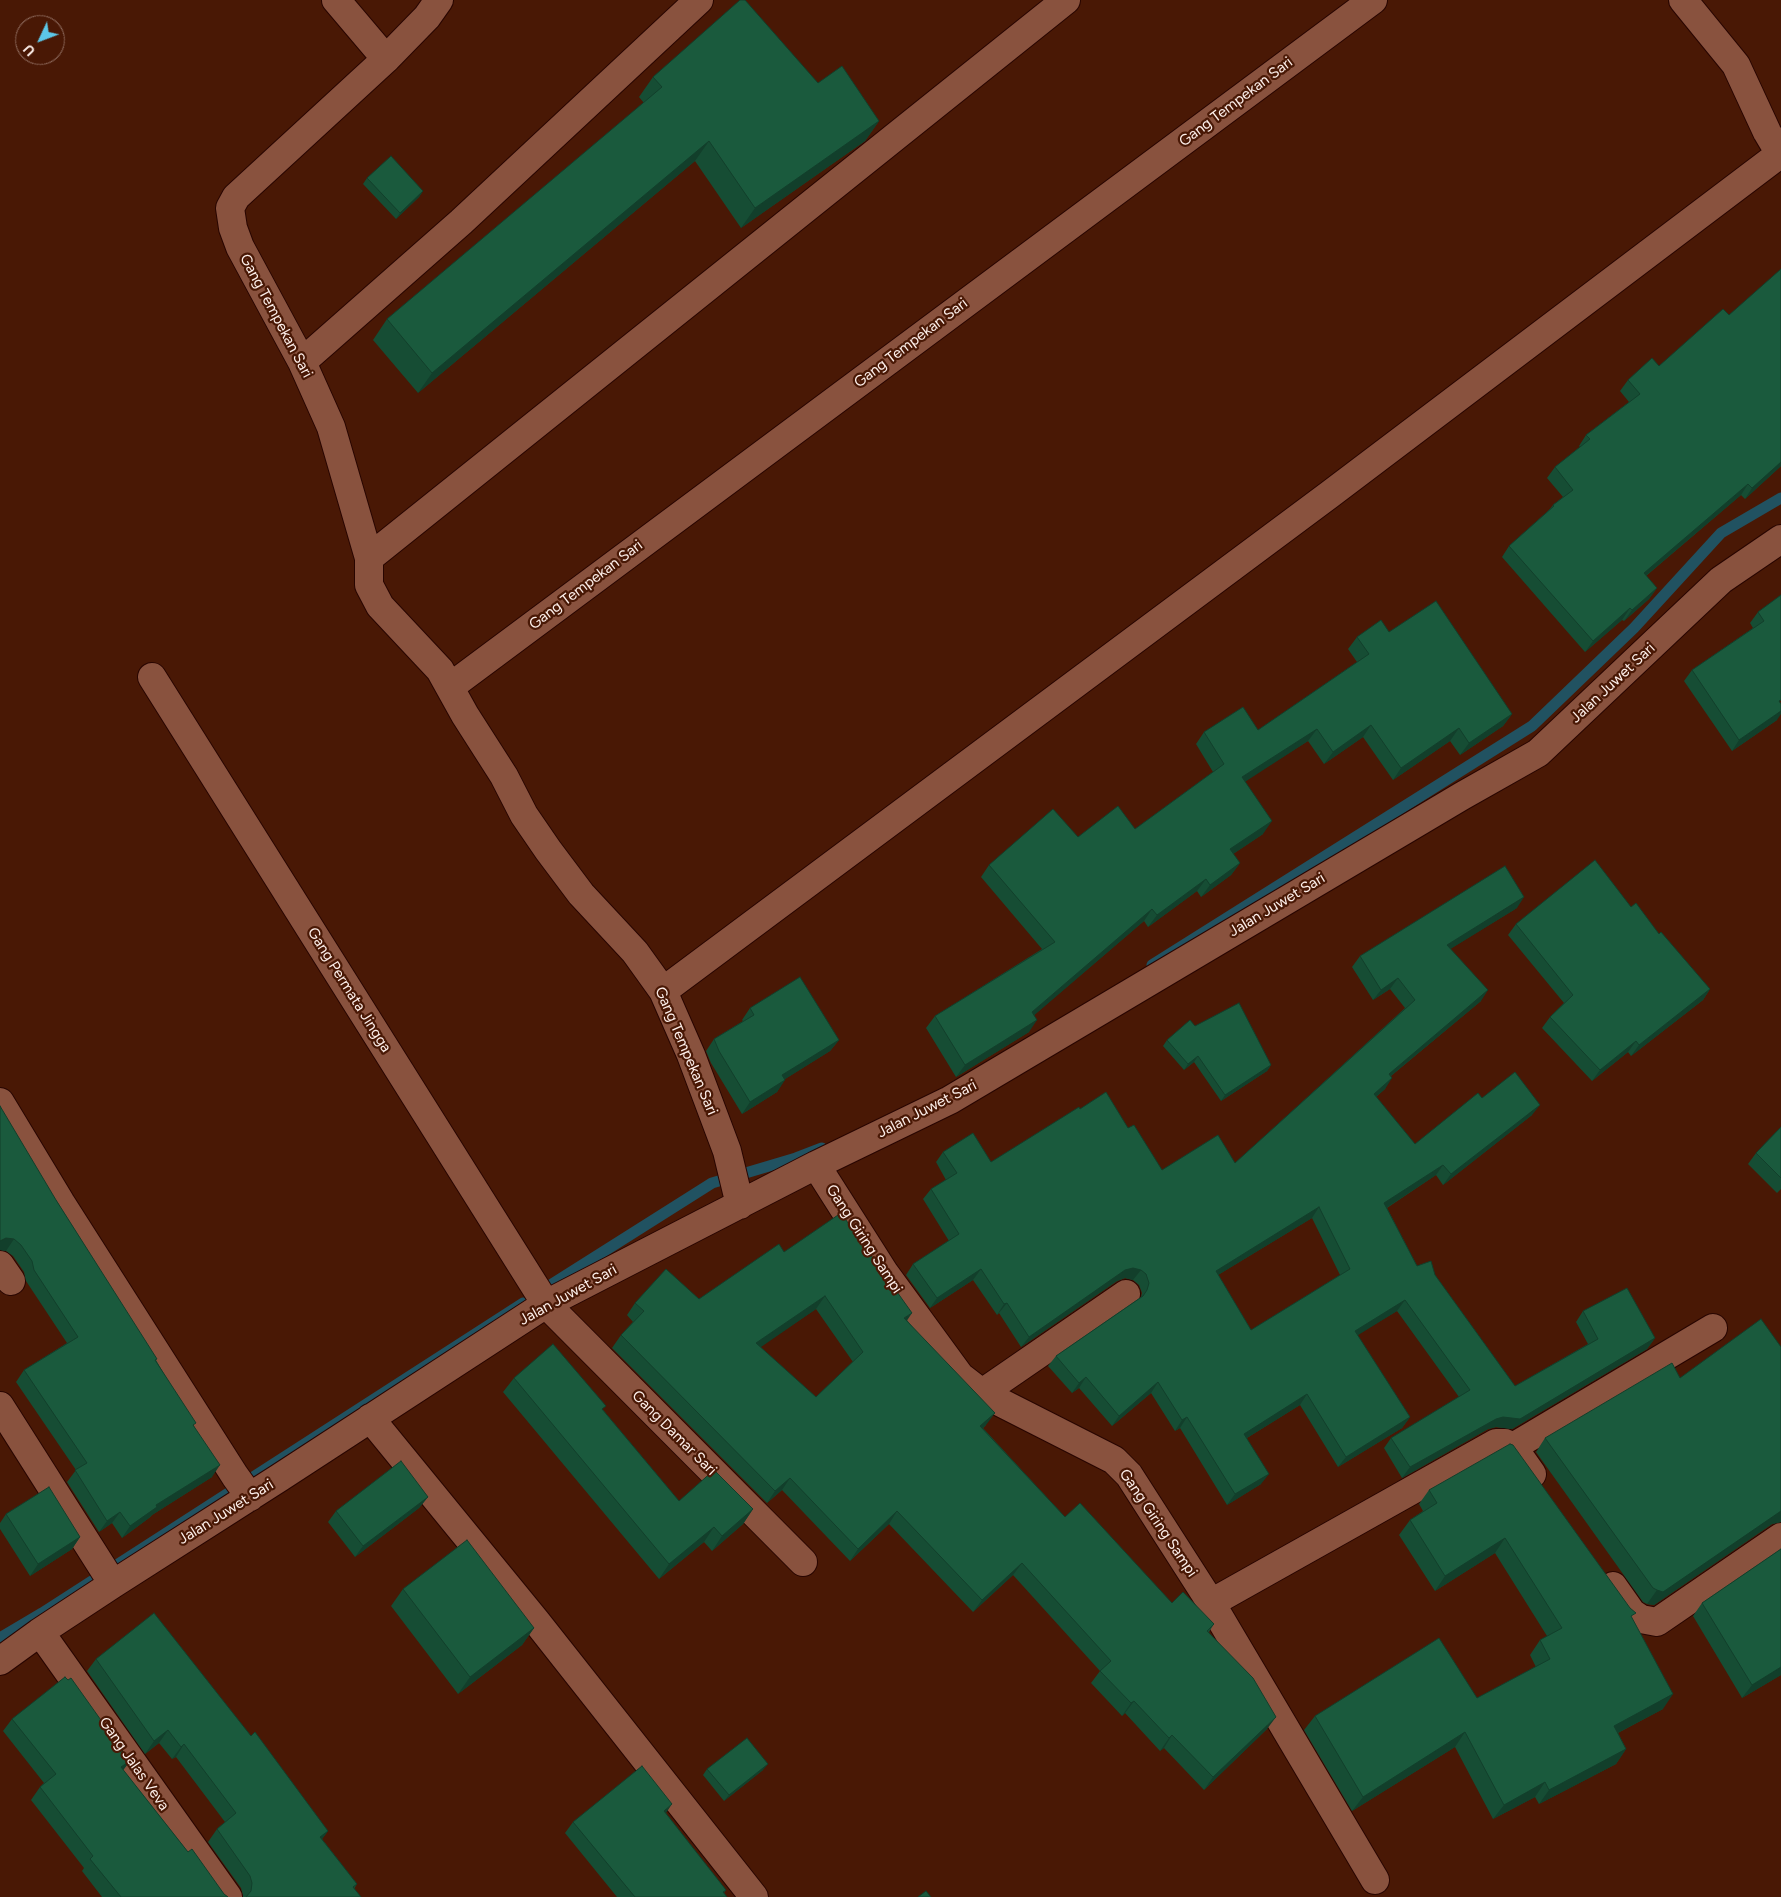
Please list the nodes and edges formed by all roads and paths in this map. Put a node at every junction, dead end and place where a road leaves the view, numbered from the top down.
1 (336, 0) edge
2 (439, 0) edge
3 (699, 0) edge
4 (1066, 0) edge
5 (1373, 0) edge
6 (1683, 0) edge
7 (386, 60) junction
8 (302, 362) junction
9 (1781, 539) edge
10 (369, 558) junction
11 (152, 677) dead end
12 (450, 687) junction
13 (663, 991) junction
14 (0, 1102) edge
15 (816, 1165) junction
16 (737, 1194) junction
17 (540, 1294) junction
18 (1126, 1294) dead end
19 (1713, 1328) dead end
20 (982, 1393) junction
21 (0, 1406) edge
22 (370, 1418) junction
23 (1513, 1447) junction
24 (245, 1490) junction
25 (1547, 1494) edge
26 (1781, 1537) edge
27 (803, 1562) dead end
28 (1598, 1566) edge
29 (108, 1575) junction
30 (1211, 1603) junction
31 (40, 1632) junction
32 (0, 1661) edge
33 (1376, 1880) dead end
34 (228, 1897) edge
35 (754, 1897) edge

1 - 7 street
2 - 7 street
3 - 8 street
4 - 10 street
5 - 12 street, Gang Tempekan Sari
6 - 13 street
7 - 8 street, Gang Tempekan Sari
8 - 10 street, Gang Tempekan Sari
9 - 15 street, Jalan Juwet Sari
10 - 12 street, Gang Tempekan Sari
11 - 17 street, Gang Permata Jingga
12 - 13 street, Gang Tempekan Sari
13 - 16 street, Gang Tempekan Sari
14 - 24 street
15 - 16 street, Jalan Juwet Sari
15 - 20 street, Gang Giring Sampi
16 - 17 street, Jalan Juwet Sari
17 - 22 street, Jalan Juwet Sari
17 - 27 street, Gang Damar Sari
18 - 20 street
19 - 23 street
20 - 30 street, Gang Giring Sampi
21 - 29 street
22 - 24 street, Jalan Juwet Sari
22 - 35 street
23 - 25 street
23 - 30 street
24 - 29 street, Jalan Juwet Sari
26 - 28 street
29 - 31 street, Jalan Juwet Sari
30 - 33 street, Gang Giring Sampi
31 - 32 street, Jalan Juwet Sari
31 - 34 street, Gang Jalas Veva

